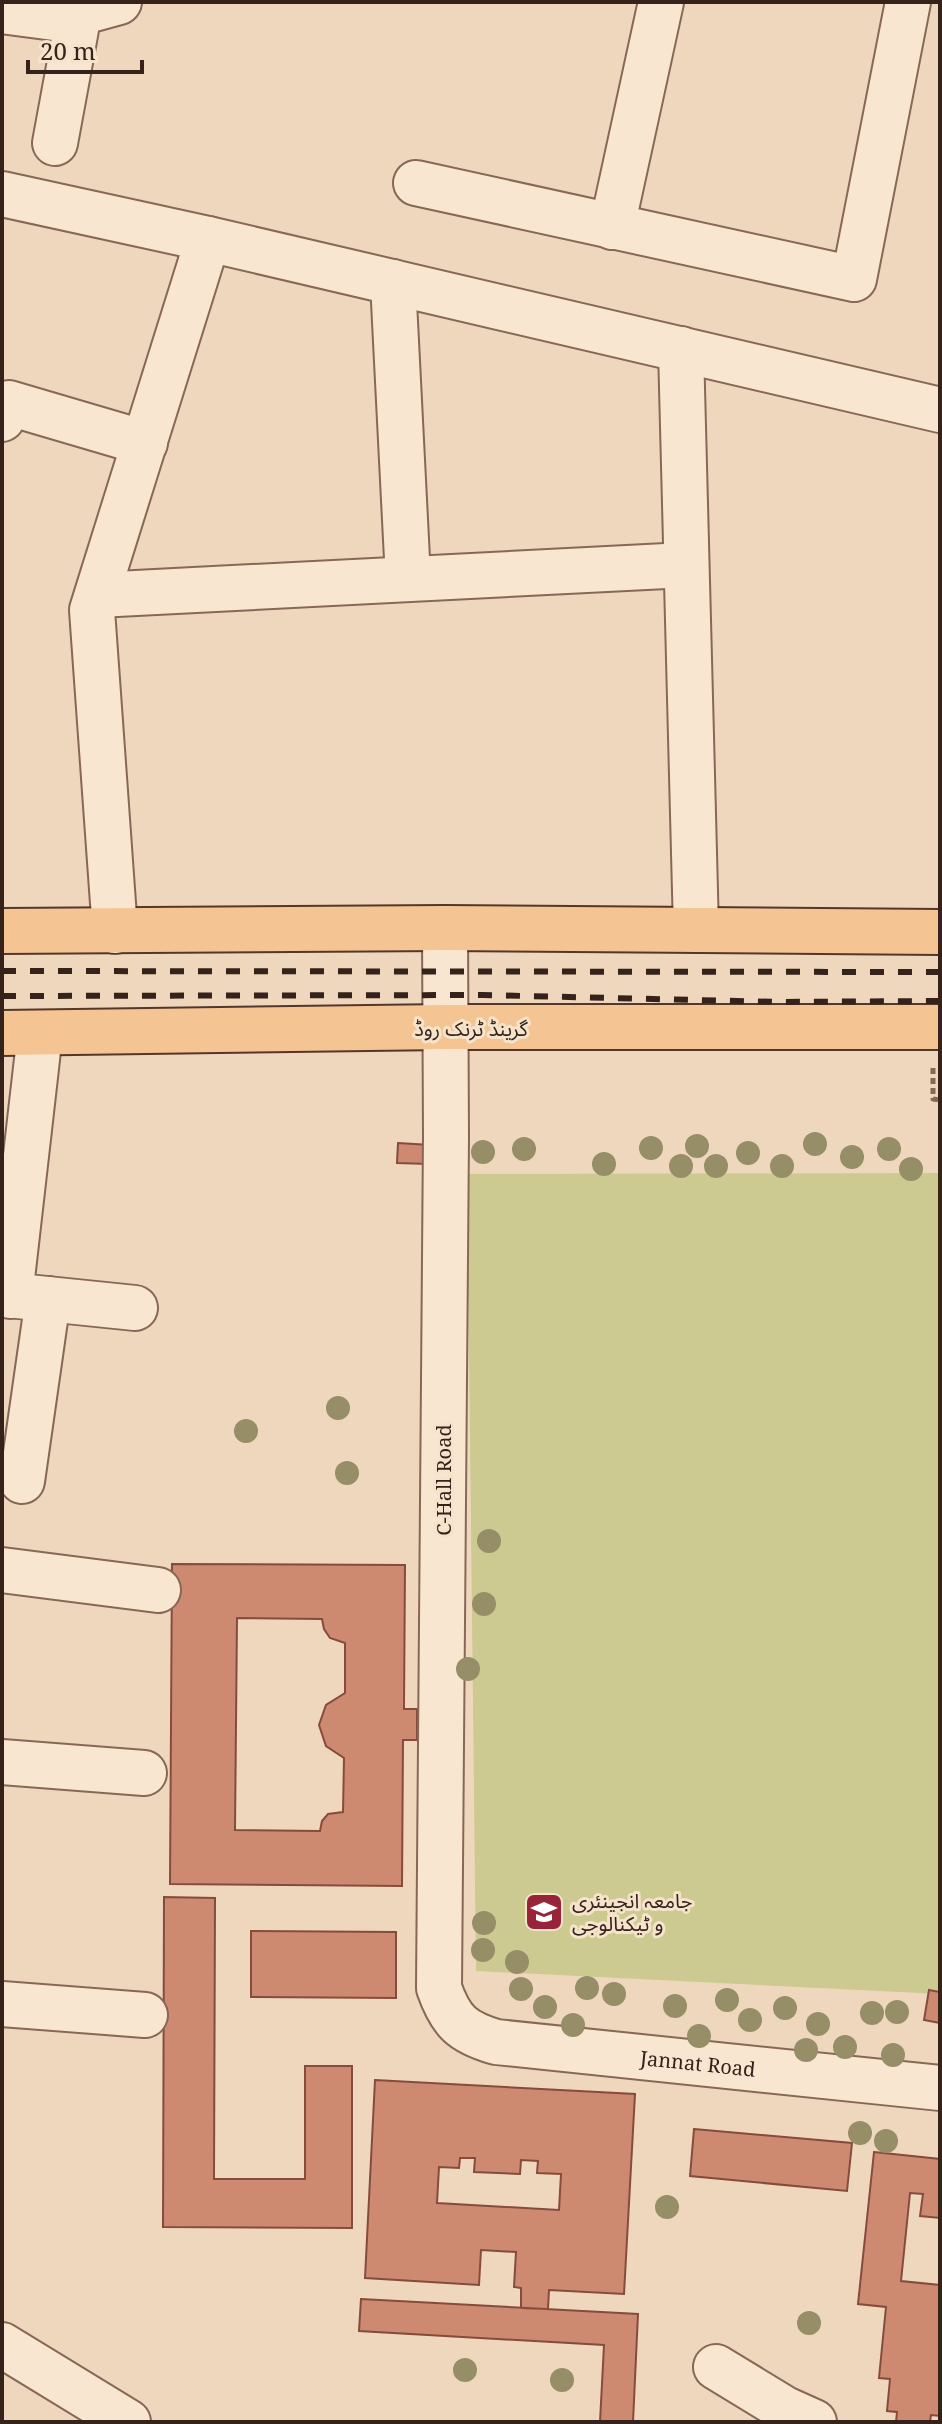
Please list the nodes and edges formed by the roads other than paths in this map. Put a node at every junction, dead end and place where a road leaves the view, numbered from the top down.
1 (119, 2) edge
2 (661, 2) edge
3 (908, 2) edge
4 (2, 11) edge
5 (77, 21) junction
6 (55, 143) dead end
7 (416, 183) dead end
8 (2, 194) edge
9 (612, 227) junction
10 (208, 239) junction
11 (393, 282) junction
12 (681, 349) junction
13 (940, 410) edge
14 (2, 419) edge
15 (145, 443) junction
16 (686, 565) junction
17 (408, 579) junction
18 (97, 595) junction
19 (445, 928) junction
20 (696, 930) junction
21 (2, 931) edge
22 (115, 931) junction
23 (940, 932) edge
24 (445, 1027) junction
25 (940, 1027) edge
26 (21, 1033) edge
27 (20, 1297) edge
28 (135, 1308) dead end
29 (22, 1481) dead end
30 (2, 1570) edge
31 (158, 1590) dead end
32 (2, 1762) edge
33 (144, 1773) dead end
34 (2, 2004) edge
35 (145, 2015) dead end
36 (459, 2026) joint
37 (940, 2088) edge
38 (2, 2345) edge
39 (716, 2367) dead end
40 (128, 2422) edge
41 (814, 2422) edge

1 - 5 street
2 - 9 street
3 - 9 street
4 - 5 street
5 - 6 street
7 - 9 street
8 - 10 street
10 - 11 street
10 - 15 street
11 - 12 street
11 - 17 street
12 - 13 street
12 - 16 street
14 - 15 street
15 - 18 street
16 - 17 street
16 - 20 street
17 - 18 street
18 - 22 street
19 - 20 main road
19 - 22 main road
19 - 24 street, C-Hall Road
20 - 23 main road
21 - 22 main road
24 - 25 main road, گرینڈ ٹرنک روڈ
24 - 26 main road, گرینڈ ٹرنک روڈ
24 - 36 street, C-Hall Road
26 - 27 street
27 - 28 street
27 - 29 street
30 - 31 street
32 - 33 street
34 - 35 street
36 - 37 street, Jannat Road
38 - 40 street
39 - 41 street

